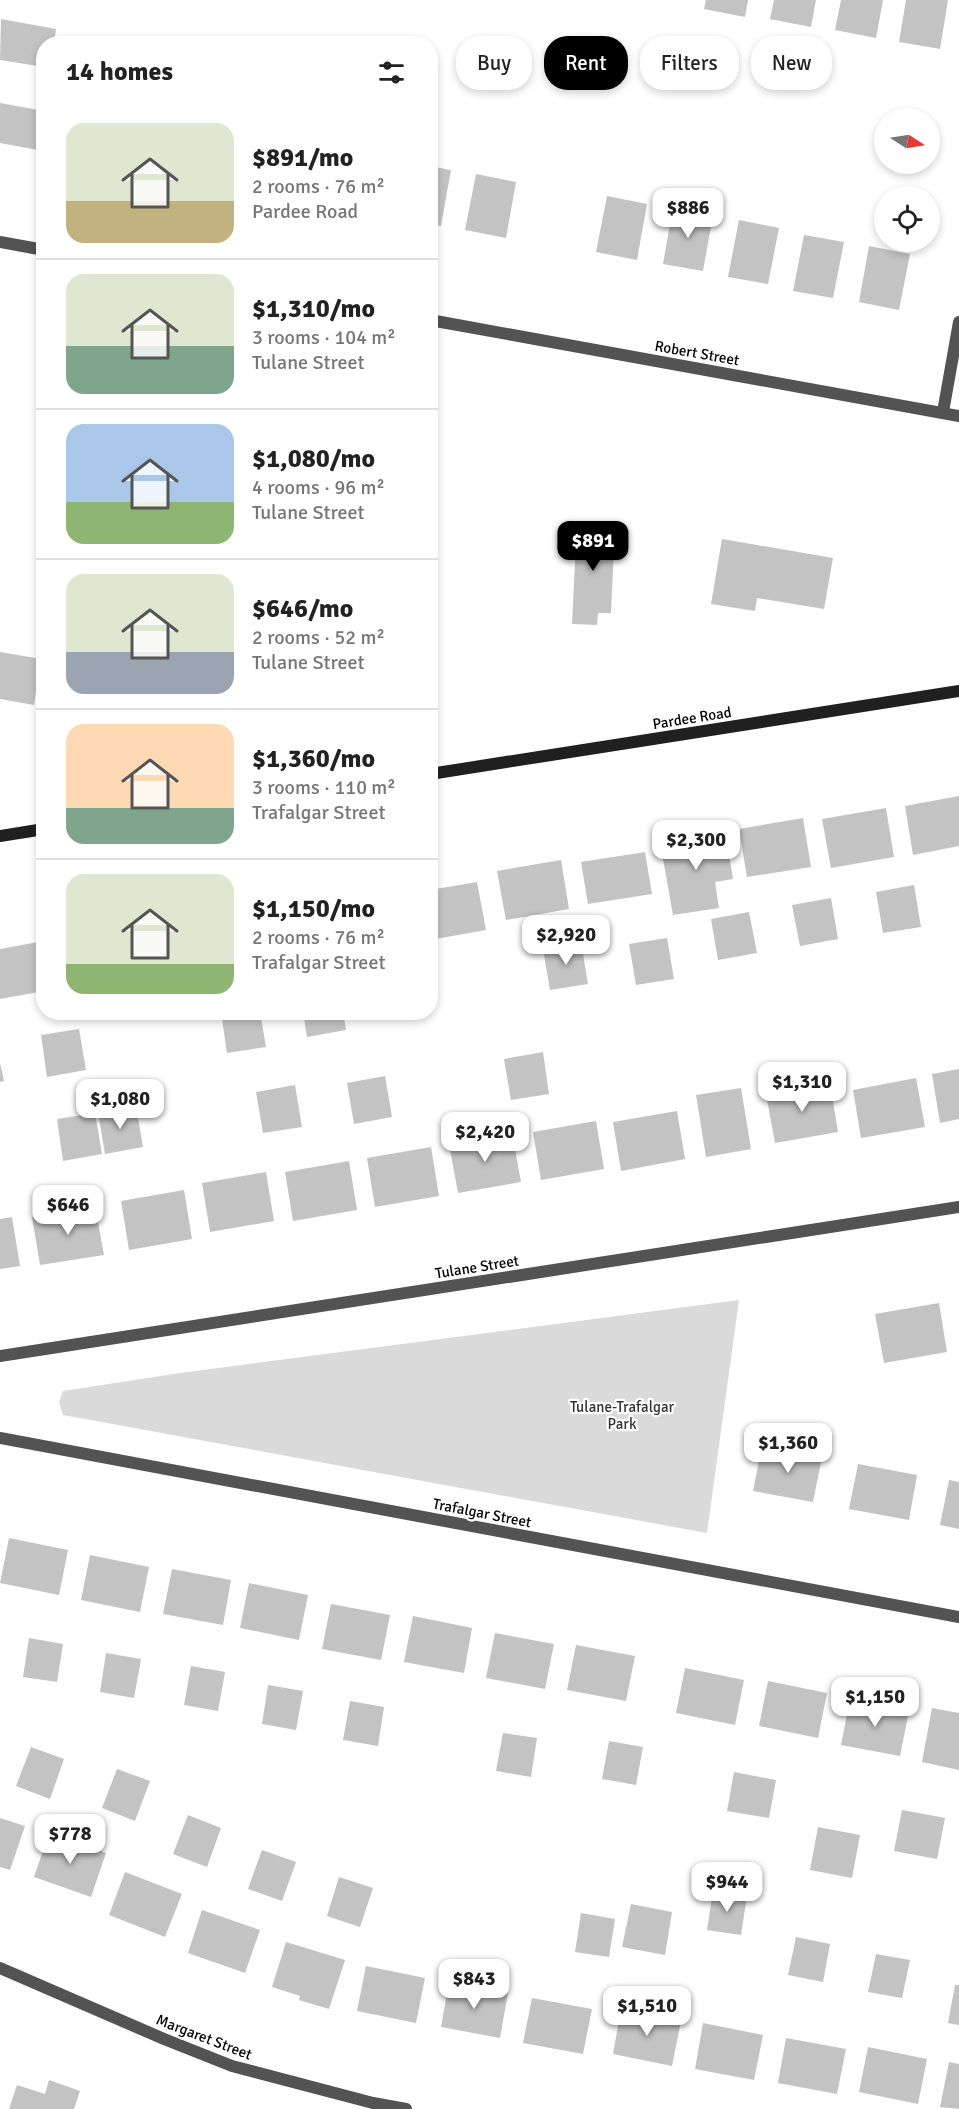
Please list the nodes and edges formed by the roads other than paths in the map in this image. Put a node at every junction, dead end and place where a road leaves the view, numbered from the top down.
1 (0, 242) edge
2 (36, 249) edge
3 (438, 321) edge
4 (959, 322) edge
5 (944, 412) junction
6 (959, 416) edge
7 (959, 691) edge
8 (438, 773) edge
9 (36, 831) edge
10 (0, 836) edge
11 (959, 1207) edge
12 (0, 1356) edge
13 (0, 1438) edge
14 (959, 1617) edge
15 (0, 1968) edge
16 (406, 2109) edge

1 - 2 street
3 - 5 street, Robert Street
4 - 5 street
5 - 6 street, Robert Street
7 - 8 main road, Pardee Road
9 - 10 main road
11 - 12 street, Tulane Street
13 - 14 street, Trafalgar Street
15 - 16 street, Margaret Street

